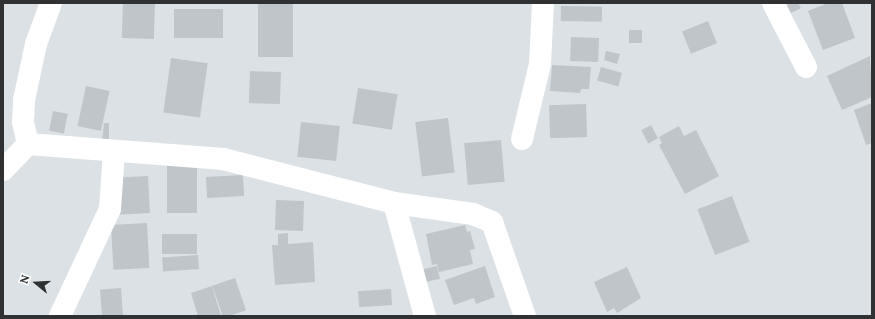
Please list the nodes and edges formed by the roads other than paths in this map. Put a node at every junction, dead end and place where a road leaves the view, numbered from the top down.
1 (51, 3) edge
2 (543, 3) edge
3 (773, 3) edge
4 (806, 67) dead end
5 (522, 140) dead end
6 (28, 144) junction
7 (114, 152) junction
8 (3, 170) edge
9 (394, 203) junction
10 (60, 316) edge
11 (425, 316) edge
12 (525, 316) edge

1 - 6 street
2 - 5 street
3 - 4 street
6 - 7 street
6 - 8 street
7 - 9 street
7 - 10 street
9 - 11 street
9 - 12 street

